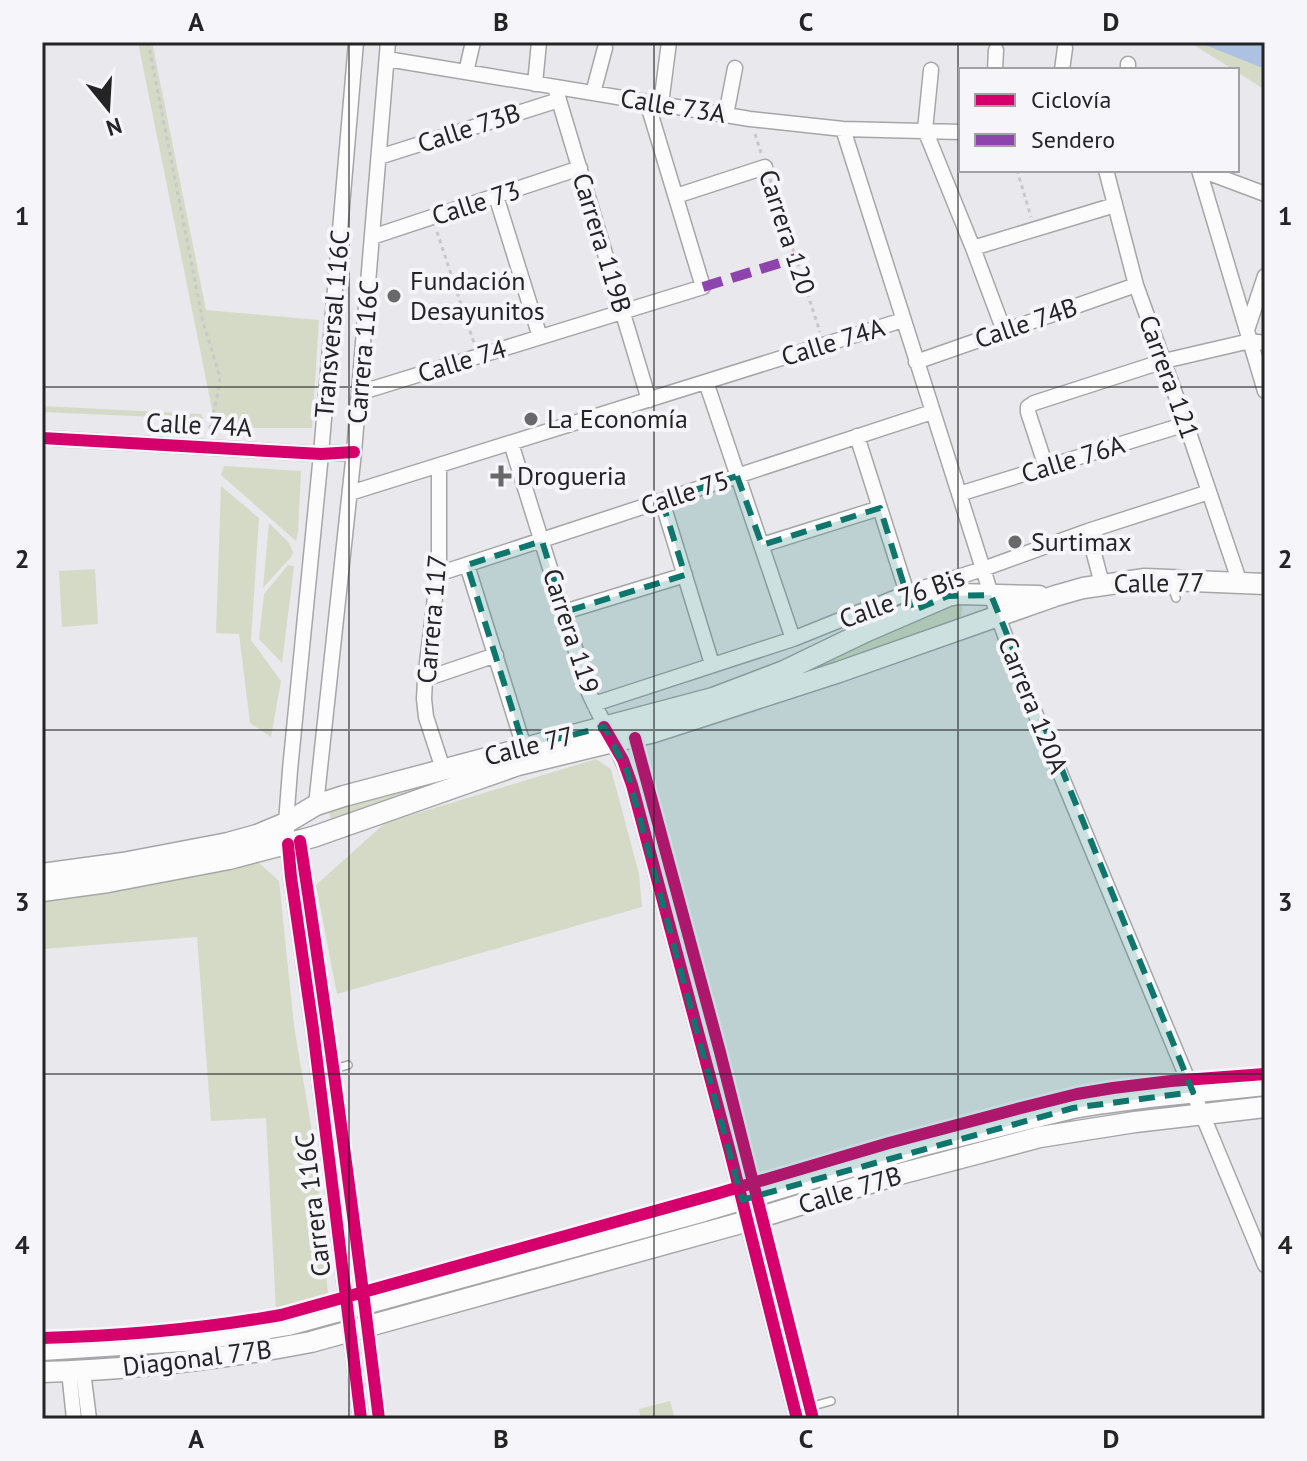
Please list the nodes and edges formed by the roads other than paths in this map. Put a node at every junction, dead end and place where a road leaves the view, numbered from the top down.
1 (356, 42) edge
2 (388, 42) edge
3 (473, 42) edge
4 (539, 42) edge
5 (669, 42) edge
6 (605, 48) dead end
7 (1065, 48) dead end
8 (996, 50) dead end
9 (387, 59) junction
10 (735, 68) dead end
11 (995, 68) edge
12 (1062, 68) edge
13 (931, 70) dead end
14 (466, 72) junction
15 (535, 84) junction
16 (557, 93) junction
17 (593, 93) junction
18 (654, 103) junction
19 (726, 115) junction
20 (843, 129) junction
21 (925, 130) junction
22 (959, 132) edge
23 (379, 157) junction
24 (765, 167) road end
25 (580, 168) junction
26 (1107, 172) edge
27 (1201, 172) edge
28 (1205, 172) edge
29 (1265, 194) edge
30 (496, 196) junction
31 (676, 196) junction
32 (1115, 205) junction
33 (372, 237) junction
34 (973, 248) junction
35 (1265, 276) edge
36 (1136, 285) junction
37 (623, 312) junction
38 (903, 320) junction
39 (1004, 331) junction
40 (540, 337) junction
41 (1254, 338) edge
42 (1164, 361) junction
43 (916, 362) junction
44 (706, 382) junction
45 (1265, 391) edge
46 (359, 393) junction
47 (649, 400) junction
48 (932, 412) junction
49 (1186, 424) junction
50 (857, 436) junction
51 (42, 438) edge
52 (511, 443) junction
53 (354, 452) junction
54 (321, 454) junction
55 (439, 466) junction
56 (1046, 467) junction
57 (737, 476) junction
58 (1209, 492) junction
59 (350, 493) junction
60 (959, 494) junction
61 (662, 501) junction
62 (880, 508) junction
63 (1088, 531) junction
64 (542, 541) junction
65 (762, 545) junction
66 (467, 565) junction
67 (983, 569) junction
68 (438, 574) junction
69 (685, 575) junction
70 (1240, 583) junction
71 (1102, 584) junction
72 (1265, 584) edge
73 (907, 593) junction
74 (991, 595) junction
75 (1055, 596) junction
76 (883, 601) junction
77 (564, 612) junction
78 (998, 616) junction
79 (889, 621) junction
80 (793, 639) junction
81 (775, 644) junction
82 (496, 655) junction
83 (712, 664) junction
84 (784, 671) junction
85 (425, 679) junction
86 (594, 704) junction
87 (609, 735) junction
88 (524, 747) junction
89 (443, 769) junction
90 (316, 805) junction
91 (287, 834) junction
92 (42, 874) edge
93 (42, 891) edge
94 (348, 1065) dead end
95 (319, 1073) junction
96 (1265, 1085) edge
97 (1193, 1092) junction
98 (1265, 1107) edge
99 (1202, 1114) junction
100 (742, 1200) junction
101 (748, 1221) junction
102 (1265, 1265) edge
103 (348, 1309) junction
104 (350, 1332) junction
105 (42, 1350) edge
106 (76, 1371) junction
107 (42, 1372) edge
108 (831, 1401) dead end
109 (796, 1415) edge
110 (74, 1419) edge
111 (89, 1419) edge
112 (361, 1419) edge

1 - 54 street, Transversal 116C
2 - 9 street, Carrera 116C
3 - 14 street
4 - 15 street
5 - 18 street
6 - 17 street
7 - 12 street
8 - 11 street
9 - 14 street, Calle 73A
9 - 23 street, Carrera 116C
10 - 19 street
13 - 21 street
14 - 15 street, Calle 73A
15 - 16 street, Calle 73A
16 - 17 street, Calle 73A
16 - 23 street, Calle 73B
16 - 25 street, Carrera 119B
17 - 18 street, Calle 73A
18 - 19 street, Calle 73A
18 - 31 street
19 - 20 street, Calle 73A
20 - 21 street, Calle 73A
20 - 38 street, Carrera 120A
21 - 22 street, Calle 73A
21 - 34 street
23 - 33 street, Carrera 116C
24 - 31 street
25 - 30 street, Calle 73
25 - 37 street, Carrera 119B
26 - 32 street, Carrera 121
27 - 41 street
28 - 29 street
30 - 33 street, Calle 73
30 - 40 street
31 - 37 street, Calle 74
32 - 34 street
32 - 36 street, Carrera 121
33 - 46 street, Carrera 116C
34 - 39 street
35 - 41 street
36 - 39 street, Calle 74B
36 - 42 street, Carrera 121
37 - 40 street, Calle 74
37 - 47 street, Carrera 119B
38 - 43 street, Carrera 120A
38 - 44 street, Calle 74A
39 - 43 street, Calle 74B
40 - 46 street, Calle 74
41 - 42 street
41 - 45 street
42 - 49 street, Carrera 121
42 - 56 street
43 - 48 street, Carrera 120A
44 - 47 street, Calle 74A
44 - 57 street
46 - 53 street, Carrera 116C
47 - 52 street, Calle 74A
48 - 50 street, Calle 75
48 - 60 street, Carrera 120A
49 - 56 street, Calle 76A
49 - 58 street, Carrera 121
50 - 57 street, Calle 75
50 - 62 street
51 - 54 street, Calle 74A
52 - 55 street, Calle 74A
52 - 64 street, Carrera 119
53 - 54 street, Calle 74A
53 - 59 street, Carrera 116C
54 - 91 street, Transversal 116C
55 - 59 street, Calle 74A
55 - 68 street, Carrera 117
56 - 60 street, Calle 76A
57 - 61 street, Calle 75
57 - 65 street
58 - 63 street, Calle 76 Bis
58 - 70 street, Carrera 121
59 - 90 street, Carrera 116C
60 - 67 street, Carrera 120A
61 - 64 street, Calle 75
61 - 69 street
62 - 65 street
62 - 73 street
63 - 67 street, Calle 76 Bis
63 - 71 street
64 - 66 street, Calle 75
64 - 77 street, Carrera 119
65 - 80 street
66 - 68 street, Calle 75
66 - 82 street
67 - 73 street, Calle 76 Bis
67 - 74 street, Carrera 120A
68 - 85 street, Carrera 117
69 - 77 street
69 - 83 street
70 - 71 street, Calle 77
70 - 72 street, Calle 77
71 - 75 street, Calle 77
73 - 76 street, Calle 76 Bis
74 - 75 street, Calle 77
74 - 78 street, Carrera 120A
74 - 79 street, Calle 77
75 - 78 street, Calle 77
76 - 79 street
76 - 80 street, Calle 76 Bis
77 - 86 street, Carrera 119
78 - 87 street, Calle 77
78 - 97 street, Carrera 120A
79 - 84 street, Calle 77
80 - 81 street, Calle 76 Bis
81 - 83 street, Calle 76 Bis
81 - 84 street
82 - 85 street
82 - 88 street
83 - 86 street, Calle 76 Bis
84 - 87 street, Calle 77
85 - 89 street, Carrera 117
86 - 87 street, Carrera 119
87 - 88 street, Calle 77
87 - 91 street, Calle 77
87 - 100 street, Carrera 119
88 - 89 street, Calle 77
89 - 90 street, Calle 77
90 - 91 street, Calle 77
91 - 92 street, Calle 77
91 - 93 street, Calle 77
91 - 95 street, Carrera 116C
94 - 95 lane
95 - 103 street, Carrera 116C
96 - 97 street, Calle 77B
97 - 99 street, Carrera 120A
97 - 100 street, Calle 77B
98 - 99 street, Calle 77B
99 - 101 street, Calle 77B
99 - 102 street, Carrera 120A
100 - 101 street, Carrera 119
100 - 103 street, Calle 77B
101 - 104 street, Calle 77B
101 - 109 street, Carrera 119
103 - 104 street, Carrera 116C
103 - 105 street, Diagonal 77B
104 - 106 street, Diagonal 77B
104 - 112 street, Carrera 116C
106 - 107 street, Diagonal 77B
106 - 110 street
106 - 111 street
108 - 109 lane

